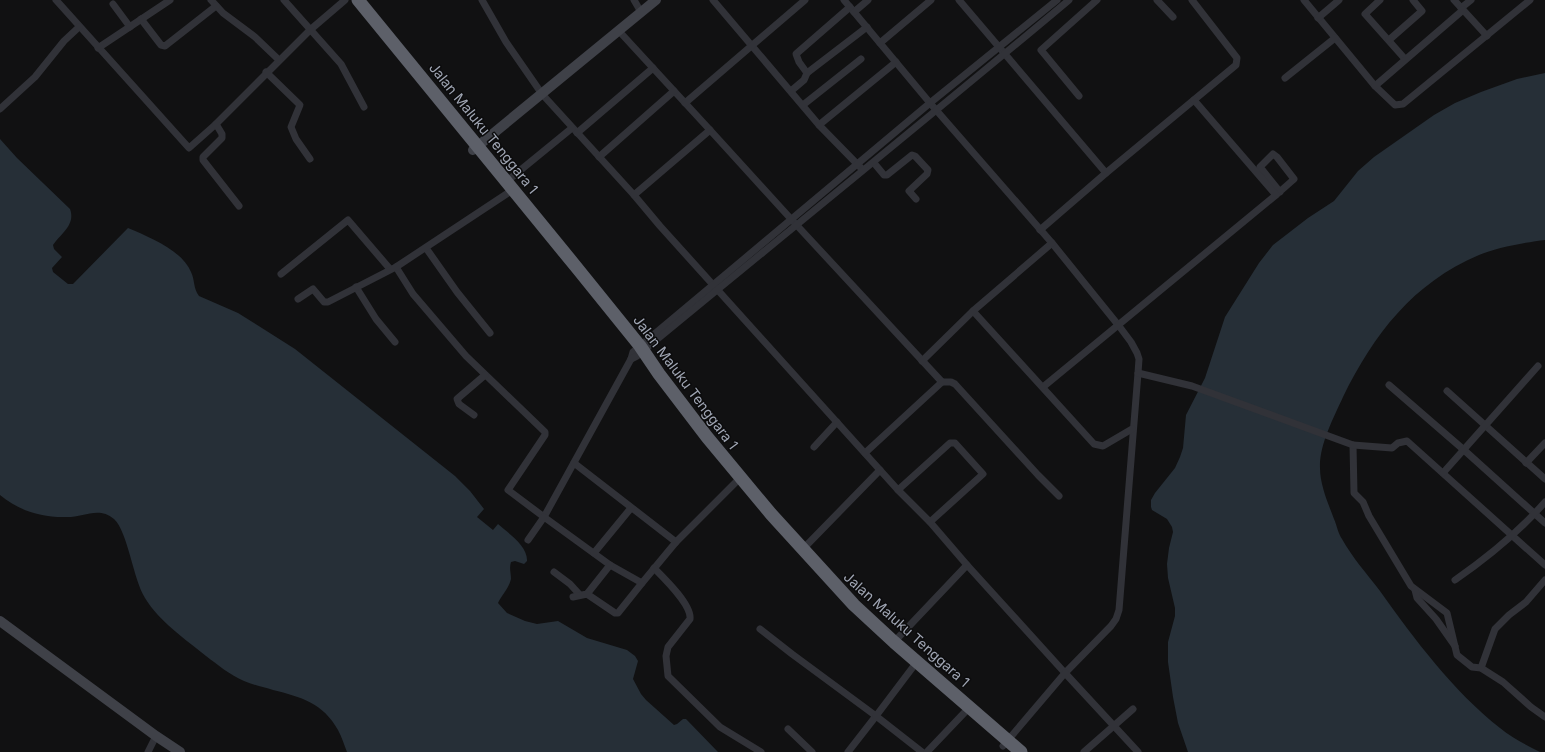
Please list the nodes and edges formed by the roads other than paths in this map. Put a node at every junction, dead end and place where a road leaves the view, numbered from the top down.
1 (56, 0) edge
2 (170, 0) edge
3 (284, 0) edge
4 (345, 0) edge
5 (350, 0) edge
6 (358, 0) edge
7 (482, 0) edge
8 (634, 0) edge
9 (656, 0) edge
10 (713, 0) edge
11 (805, 0) edge
12 (844, 0) edge
13 (868, 0) edge
14 (931, 0) edge
15 (959, 0) edge
16 (1057, 0) edge
17 (1069, 0) edge
18 (1097, 0) edge
19 (1157, 0) edge
20 (1192, 0) edge
21 (1304, 0) edge
22 (1339, 0) edge
23 (1380, 0) edge
24 (1413, 0) edge
25 (1454, 0) edge
26 (1471, 0) edge
27 (1530, 0) edge
28 (213, 3) edge
29 (113, 4) dead end
30 (1462, 9) junction
31 (852, 10) junction
32 (641, 12) junction
33 (1173, 17) dead end
34 (1318, 18) junction
35 (141, 19) junction
36 (79, 27) junction
37 (130, 27) junction
38 (867, 27) junction
39 (310, 30) junction
40 (618, 30) junction
41 (1487, 36) junction
42 (1335, 38) junction
43 (1389, 40) junction
44 (880, 44) junction
45 (751, 45) junction
46 (98, 48) junction
47 (999, 48) junction
48 (1004, 55) junction
49 (860, 59) dead end
50 (1405, 59) junction
51 (279, 60) junction
52 (896, 62) junction
53 (653, 68) junction
54 (266, 72) junction
55 (807, 73) junction
56 (1285, 78) dead end
57 (1374, 86) junction
58 (674, 91) junction
59 (791, 91) junction
60 (542, 94) junction
61 (1080, 96) dead end
62 (1194, 100) junction
63 (685, 103) junction
64 (930, 103) junction
65 (803, 105) junction
66 (364, 107) dead end
67 (0, 109) edge
68 (937, 110) junction
69 (216, 124) junction
70 (819, 124) junction
71 (574, 130) junction
72 (710, 130) junction
73 (475, 149) junction
74 (599, 157) junction
75 (310, 159) dead end
76 (874, 163) junction
77 (857, 165) junction
78 (864, 172) junction
79 (1106, 173) junction
80 (507, 187) junction
81 (1278, 194) junction
82 (634, 195) junction
83 (916, 199) dead end
84 (239, 206) dead end
85 (793, 222) junction
86 (1040, 230) junction
87 (1052, 243) junction
88 (426, 248) junction
89 (393, 268) junction
90 (281, 274) dead end
91 (356, 287) junction
92 (715, 288) junction
93 (298, 299) dead end
94 (973, 311) junction
95 (1119, 326) junction
96 (490, 333) dead end
97 (395, 342) dead end
98 (637, 353) junction
99 (922, 361) junction
100 (1538, 366) dead end
101 (1138, 373) junction
102 (485, 375) junction
103 (942, 382) junction
104 (1389, 385) dead end
105 (1043, 387) junction
106 (1447, 391) dead end
107 (474, 415) dead end
108 (837, 422) junction
109 (1485, 426) junction
110 (1132, 429) junction
111 (1545, 443) edge
112 (1353, 446) junction
113 (814, 447) dead end
114 (1464, 450) junction
115 (865, 453) junction
116 (574, 463) junction
117 (1526, 463) junction
118 (880, 470) junction
119 (1443, 473) junction
120 (737, 480) junction
121 (1545, 480) edge
122 (898, 490) junction
123 (1059, 496) dead end
124 (1545, 502) edge
125 (631, 508) junction
126 (1535, 514) junction
127 (544, 517) junction
128 (930, 522) junction
129 (1545, 523) edge
130 (1513, 536) junction
131 (528, 540) dead end
132 (676, 542) junction
133 (802, 550) junction
134 (594, 553) junction
135 (610, 565) junction
136 (1545, 565) edge
137 (967, 566) junction
138 (654, 568) junction
139 (554, 572) dead end
140 (1455, 580) dead end
141 (1545, 580) edge
142 (642, 583) junction
143 (1415, 590) junction
144 (580, 595) junction
145 (0, 621) edge
146 (760, 629) dead end
147 (894, 642) junction
148 (1456, 648) junction
149 (913, 666) junction
150 (1481, 668) junction
151 (1065, 673) junction
152 (1133, 709) dead end
153 (965, 712) junction
154 (876, 716) junction
155 (1545, 717) edge
156 (1113, 726) junction
157 (788, 730) dead end
158 (156, 736) junction
159 (1007, 746) edge
160 (852, 750) edge
161 (148, 752) edge
162 (180, 752) edge
163 (761, 752) edge
164 (812, 752) edge
165 (922, 752) edge
166 (927, 752) edge
167 (1021, 752) edge
168 (1084, 752) edge
169 (1138, 752) edge

1 - 36 street
2 - 35 street
3 - 39 street
4 - 39 street
5 - 73 highway, Jalan Maluku Tenggara 1
6 - 73 highway, Jalan Maluku Tenggara 1
7 - 60 street
8 - 32 street
9 - 32 street
10 - 45 street
11 - 45 street
12 - 31 street
13 - 31 street
14 - 44 street
15 - 47 street
16 - 47 street
17 - 48 street
18 - 61 street
19 - 33 street
20 - 62 street
21 - 34 street
22 - 34 street
23 - 43 street
24 - 43 street
25 - 30 street
26 - 30 street
27 - 41 street
28 - 35 street
28 - 51 street
29 - 37 street
30 - 41 street
30 - 50 street
31 - 38 street
31 - 55 street
32 - 40 street
34 - 42 street
35 - 37 street
36 - 46 street
36 - 67 street
37 - 46 street
38 - 44 street
38 - 55 street
39 - 51 street
39 - 66 street
40 - 53 street
40 - 60 street
41 - 57 street
42 - 56 street
42 - 57 street
43 - 50 street
44 - 52 street
45 - 59 street
45 - 63 street
46 - 69 street
47 - 48 street
47 - 64 street
48 - 68 street
48 - 79 street
49 - 65 street
50 - 57 street
51 - 54 street
52 - 64 street
52 - 70 street
53 - 58 street
53 - 71 street
54 - 69 street
54 - 75 street
55 - 59 street
58 - 63 street
58 - 74 street
59 - 65 street
60 - 71 street
60 - 73 street
62 - 79 street
62 - 81 street
63 - 72 street
64 - 68 street
64 - 77 street
65 - 70 street
68 - 76 street
68 - 86 street
69 - 84 street
70 - 77 street
71 - 74 street
71 - 80 street
72 - 82 street
72 - 85 street
73 - 80 highway, Jalan Maluku Tenggara 1
74 - 82 street
76 - 78 street
76 - 83 street
77 - 78 street
77 - 85 street
78 - 85 street
79 - 86 street
80 - 88 street
80 - 98 highway, Jalan Maluku Tenggara 1
81 - 81 street
81 - 95 street
82 - 92 street
85 - 92 street
85 - 99 street
86 - 87 street
87 - 94 street
87 - 95 street
88 - 89 street
88 - 96 street
89 - 90 street
89 - 91 street
89 - 102 street
91 - 93 street
91 - 97 street
92 - 98 street
92 - 108 street
94 - 99 street
94 - 105 street
95 - 101 street
95 - 105 street
98 - 116 street
98 - 120 highway, Jalan Maluku Tenggara 1
99 - 103 street
100 - 109 street
101 - 110 street
101 - 112 street
102 - 107 street
102 - 127 street
103 - 115 street
103 - 123 street
104 - 114 street
105 - 110 street
106 - 109 street
108 - 113 street
108 - 115 street
109 - 114 street
109 - 117 street
110 - 151 street
111 - 117 street
112 - 119 street
112 - 143 street
114 - 119 street
114 - 126 street
115 - 118 street
116 - 125 street
116 - 127 street
117 - 121 street
118 - 122 street
118 - 133 street
119 - 130 street
120 - 132 street
120 - 133 highway, Jalan Maluku Tenggara 1
120 - 149 highway, Jalan Maluku Tenggara 1
122 - 128 street
122 - 128 street
124 - 126 street
125 - 132 street
125 - 134 street
126 - 129 street
126 - 130 street
127 - 131 street
127 - 134 street
128 - 137 street
130 - 136 street
130 - 140 street
132 - 138 street
133 - 147 highway, Jalan Maluku Tenggara 1
134 - 135 street
135 - 142 street
135 - 144 street
137 - 147 street
137 - 151 street
138 - 142 street
138 - 163 street
139 - 144 street
141 - 150 street
142 - 144 street
143 - 148 street
143 - 148 street
145 - 158 street
146 - 154 street
147 - 159 highway, Jalan Maluku Tenggara 1
148 - 150 street
149 - 153 highway, Jalan Maluku Tenggara 1
149 - 154 street
150 - 155 street
151 - 156 street
151 - 159 street
152 - 156 street
153 - 159 highway, Jalan Maluku Tenggara 1
153 - 166 street
154 - 160 street
154 - 165 street
156 - 168 street
156 - 169 street
157 - 164 street
158 - 161 street
158 - 162 street
159 - 167 highway, Jalan Maluku Tenggara 1

